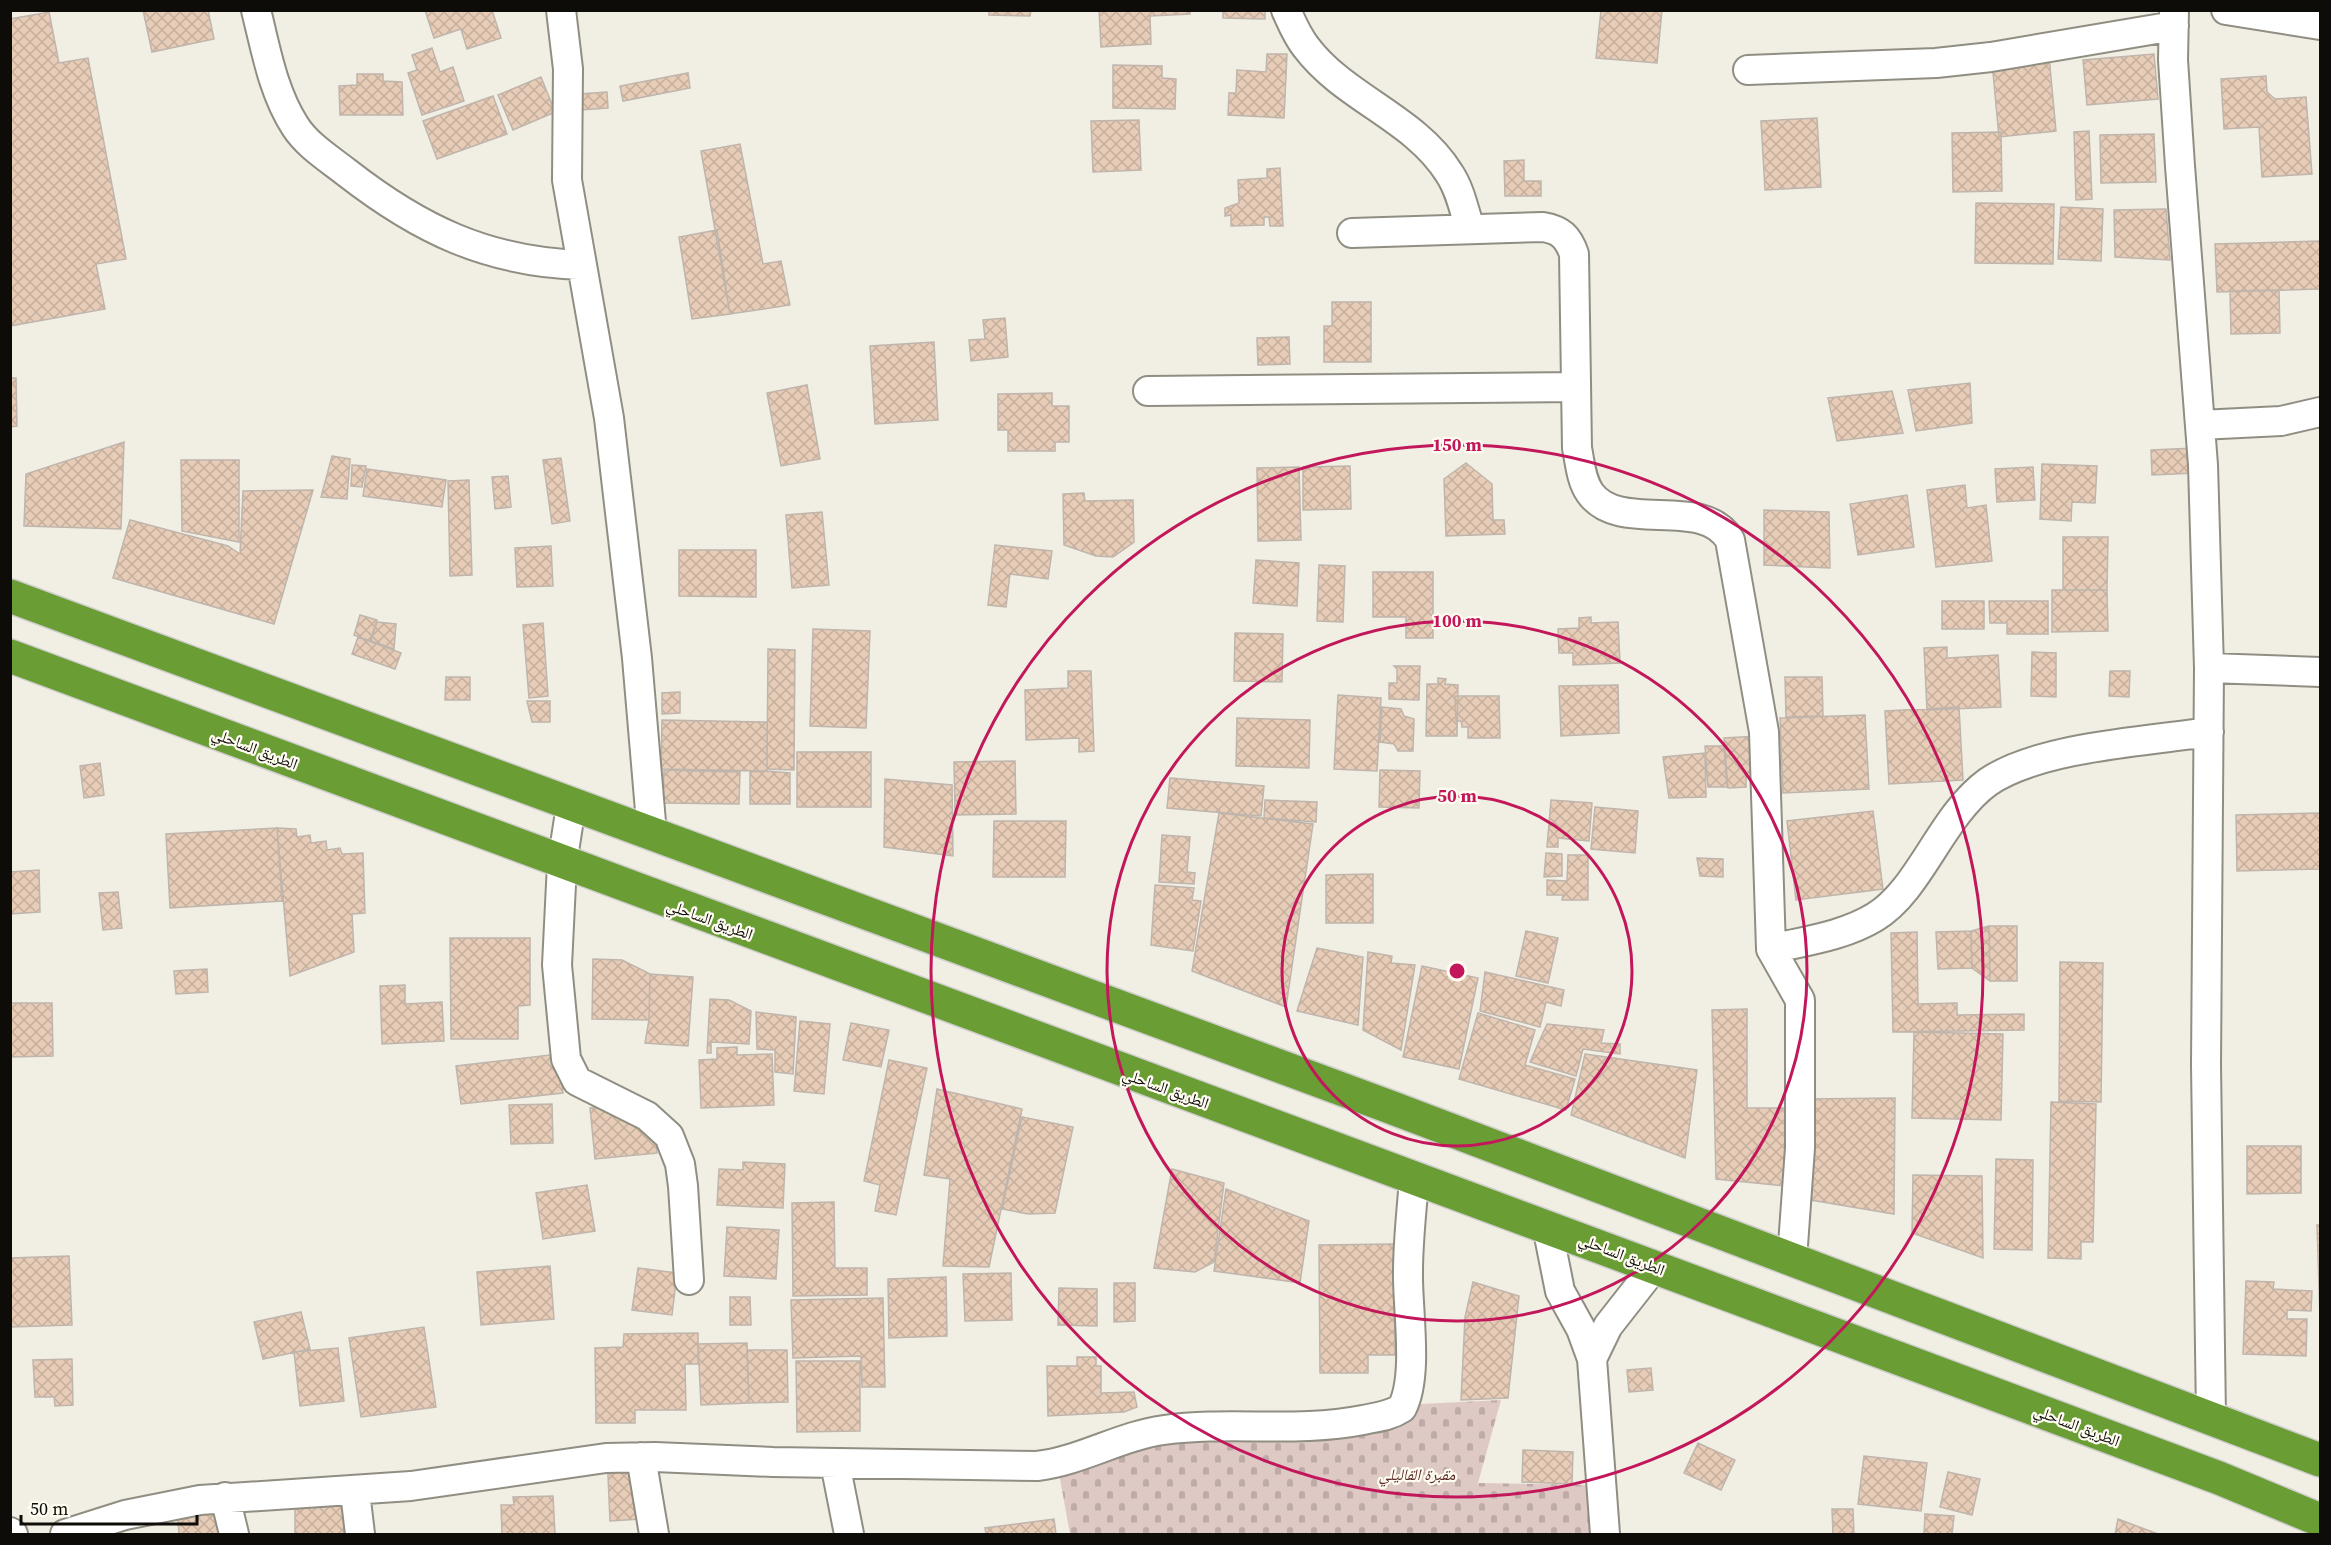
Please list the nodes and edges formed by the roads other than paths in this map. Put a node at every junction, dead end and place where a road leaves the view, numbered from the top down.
1 (256, 10) edge
2 (561, 10) edge
3 (1286, 10) edge
4 (2226, 10) edge
5 (2174, 18) edge
6 (2320, 25) edge
7 (1748, 70) dead end
8 (1470, 229) junction
9 (1352, 232) dead end
10 (582, 265) junction
11 (1576, 387) junction
12 (1148, 391) dead end
13 (2320, 412) edge
14 (2199, 424) junction
15 (10, 596) edge
16 (10, 656) edge
17 (2209, 668) junction
18 (2320, 672) edge
19 (2209, 732) junction
20 (571, 806) junction
21 (652, 834) junction
22 (562, 864) junction
23 (1771, 949) junction
24 (1414, 1178) junction
25 (1548, 1226) junction
26 (1792, 1259) junction
27 (1655, 1266) junction
28 (689, 1280) dead end
29 (1592, 1359) junction
30 (2211, 1418) junction
31 (641, 1457) junction
32 (2320, 1460) edge
33 (835, 1463) junction
34 (355, 1492) junction
35 (225, 1497) junction
36 (2320, 1520) edge
37 (65, 1534) edge
38 (234, 1534) edge
39 (360, 1534) edge
40 (654, 1534) edge
41 (849, 1534) edge
42 (1605, 1534) edge

1 - 10 street
2 - 10 street
3 - 8 street
4 - 6 street
5 - 7 street
5 - 14 street
8 - 9 street
8 - 11 street
10 - 21 street
11 - 12 street
11 - 23 street
13 - 14 street
14 - 17 street
15 - 20 highway
16 - 22 highway, الطريق الساحلي
17 - 18 street
17 - 19 street
19 - 23 street
19 - 30 street
20 - 21 highway
20 - 22 street
21 - 26 highway
22 - 24 highway, الطريق الساحلي
22 - 28 street
23 - 26 street
24 - 25 highway, الطريق الساحلي
24 - 33 street
25 - 27 highway, الطريق الساحلي
25 - 29 street
26 - 30 highway
27 - 29 street
27 - 36 highway, الطريق الساحلي
29 - 42 street
30 - 32 highway
31 - 33 street
31 - 34 street
31 - 40 street
33 - 41 street
34 - 35 street
34 - 39 street
35 - 37 street
35 - 38 street

